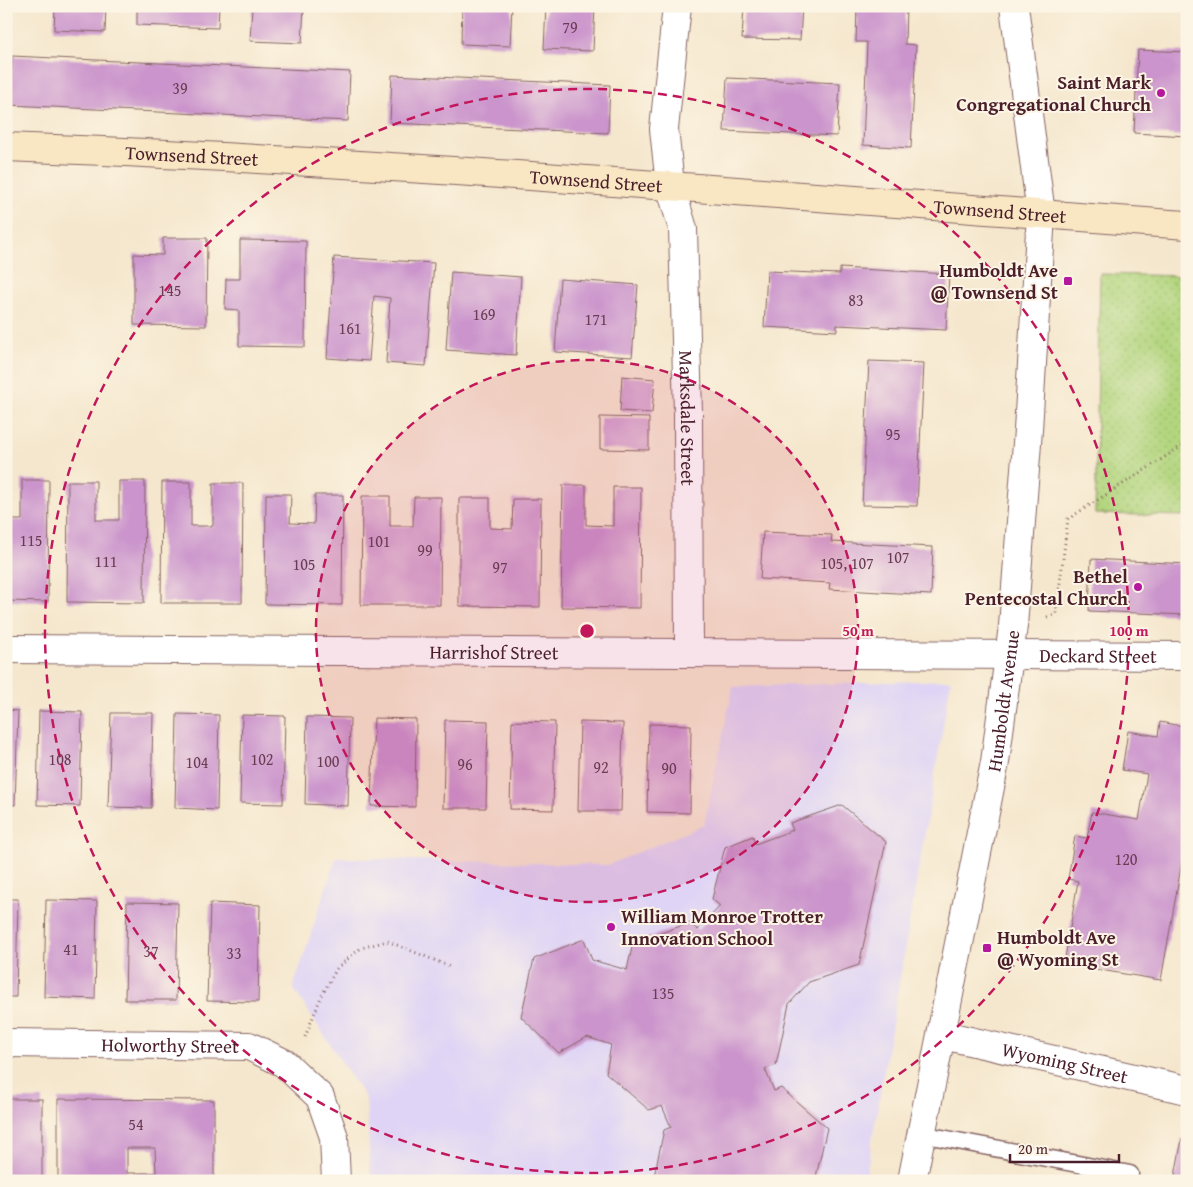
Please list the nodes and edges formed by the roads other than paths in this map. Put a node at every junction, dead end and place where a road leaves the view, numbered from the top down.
1 (677, 6) edge
2 (1014, 6) edge
3 (6, 147) edge
4 (670, 185) junction
5 (1041, 214) junction
6 (1187, 225) edge
7 (6, 649) edge
8 (689, 653) junction
9 (1010, 654) junction
10 (1187, 656) edge
11 (942, 1035) junction
12 (6, 1043) edge
13 (1187, 1090) edge
14 (921, 1134) junction
15 (1130, 1174) dead end
16 (336, 1181) edge
17 (912, 1181) edge

1 - 4 street, Marksdale Street
2 - 5 street, Humboldt Avenue
3 - 4 main road, Townsend Street
4 - 5 main road, Townsend Street
4 - 8 street, Marksdale Street
5 - 6 main road, Townsend Street
5 - 9 street, Humboldt Avenue
7 - 8 street, Harrishof Street
8 - 9 street, Harrishof Street
9 - 10 street, Deckard Street
9 - 11 street, Humboldt Avenue
11 - 13 street, Wyoming Street
11 - 14 street, Humboldt Avenue
12 - 16 street, Holworthy Street
14 - 15 lane
14 - 17 street, Humboldt Avenue

